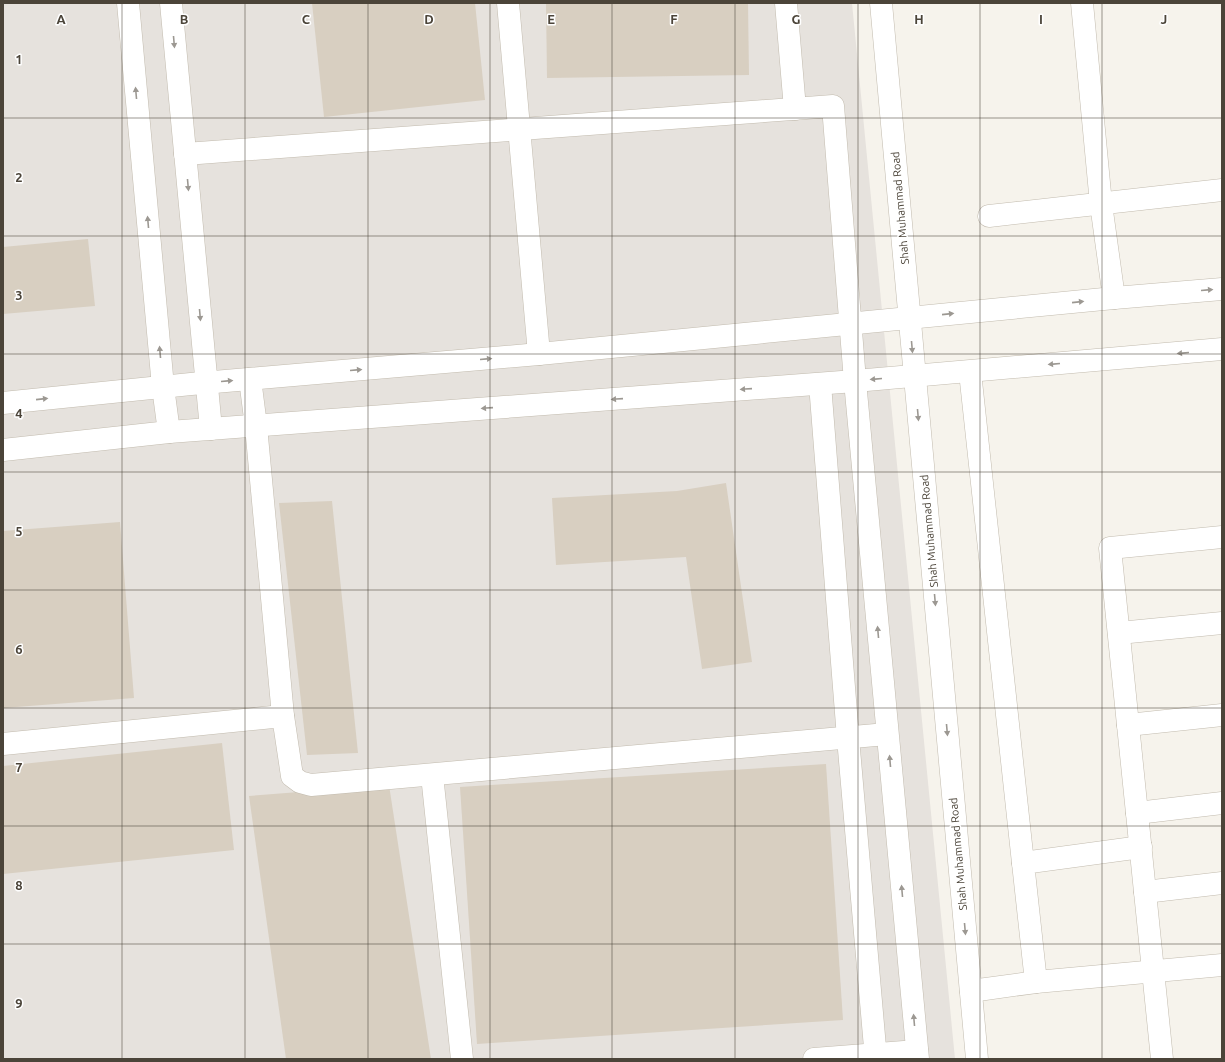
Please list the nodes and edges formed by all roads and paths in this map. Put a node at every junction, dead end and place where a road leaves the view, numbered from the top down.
1 (128, 3) edge
2 (171, 3) edge
3 (508, 3) edge
4 (786, 3) edge
5 (881, 3) edge
6 (1082, 3) edge
7 (795, 109) junction
8 (519, 129) junction
9 (185, 154) junction
10 (1222, 190) edge
11 (1101, 204) junction
12 (990, 216) dead end
13 (1222, 289) edge
14 (1114, 298) junction
15 (910, 318) junction
16 (850, 324) junction
17 (1222, 349) edge
18 (539, 354) junction
19 (970, 372) junction
20 (915, 376) junction
21 (250, 379) junction
22 (855, 381) junction
23 (206, 382) junction
24 (820, 384) junction
25 (163, 386) junction
26 (3, 403) edge
27 (256, 426) junction
28 (211, 429) junction
29 (169, 432) junction
30 (3, 450) edge
31 (1222, 537) edge
32 (1222, 622) edge
33 (1119, 633) junction
34 (1222, 715) edge
35 (283, 716) junction
36 (1128, 725) junction
37 (887, 734) junction
38 (848, 738) junction
39 (3, 744) edge
40 (432, 775) junction
41 (1222, 803) edge
42 (1137, 813) junction
43 (1141, 847) junction
44 (1023, 863) junction
45 (1222, 883) edge
46 (1145, 892) junction
47 (1222, 965) edge
48 (1153, 972) junction
49 (1036, 982) junction
50 (971, 991) junction
51 (917, 1055) edge
52 (875, 1057) edge
53 (462, 1059) edge
54 (814, 1059) edge
55 (977, 1059) edge
56 (1162, 1059) edge

25 -> 1 street
2 -> 9 street
3 - 8 street
4 - 7 street
5 - 15 street, Shah Muhammad Road
6 - 11 street
7 - 8 street
7 - 16 street
8 - 9 street
8 - 18 street
9 -> 23 street
10 - 11 street
11 - 12 street
11 - 14 street
14 -> 13 street
15 -> 14 street
15 - 16 street
15 -> 20 street, Shah Muhammad Road
16 - 18 street
16 - 22 street
17 -> 19 street
21 -> 18 street
19 - 20 street
19 - 44 street
20 -> 22 street
20 -> 50 street, Shah Muhammad Road
23 -> 21 street
21 - 27 street
22 - 24 street
37 -> 22 street
23 - 25 street
23 - 28 street
24 -> 27 street
24 - 38 street
26 -> 25 street
25 - 29 street
27 - 28 street
27 - 35 street
28 - 29 street
29 - 30 street
31 - 33 street
32 - 33 street
33 - 36 street
34 - 36 street
35 - 39 street
35 - 40 street
36 - 42 street
37 - 38 street
51 -> 37 street
38 - 40 street
38 - 52 street
40 - 53 street
41 - 42 street
42 - 43 street
43 - 44 street
43 - 46 street
44 - 49 street
45 - 46 street
46 - 48 street
47 - 48 street
48 - 49 street
48 - 56 street
49 - 50 street
50 - 55 street, Shah Muhammad Road
51 - 52 street
52 - 54 street

